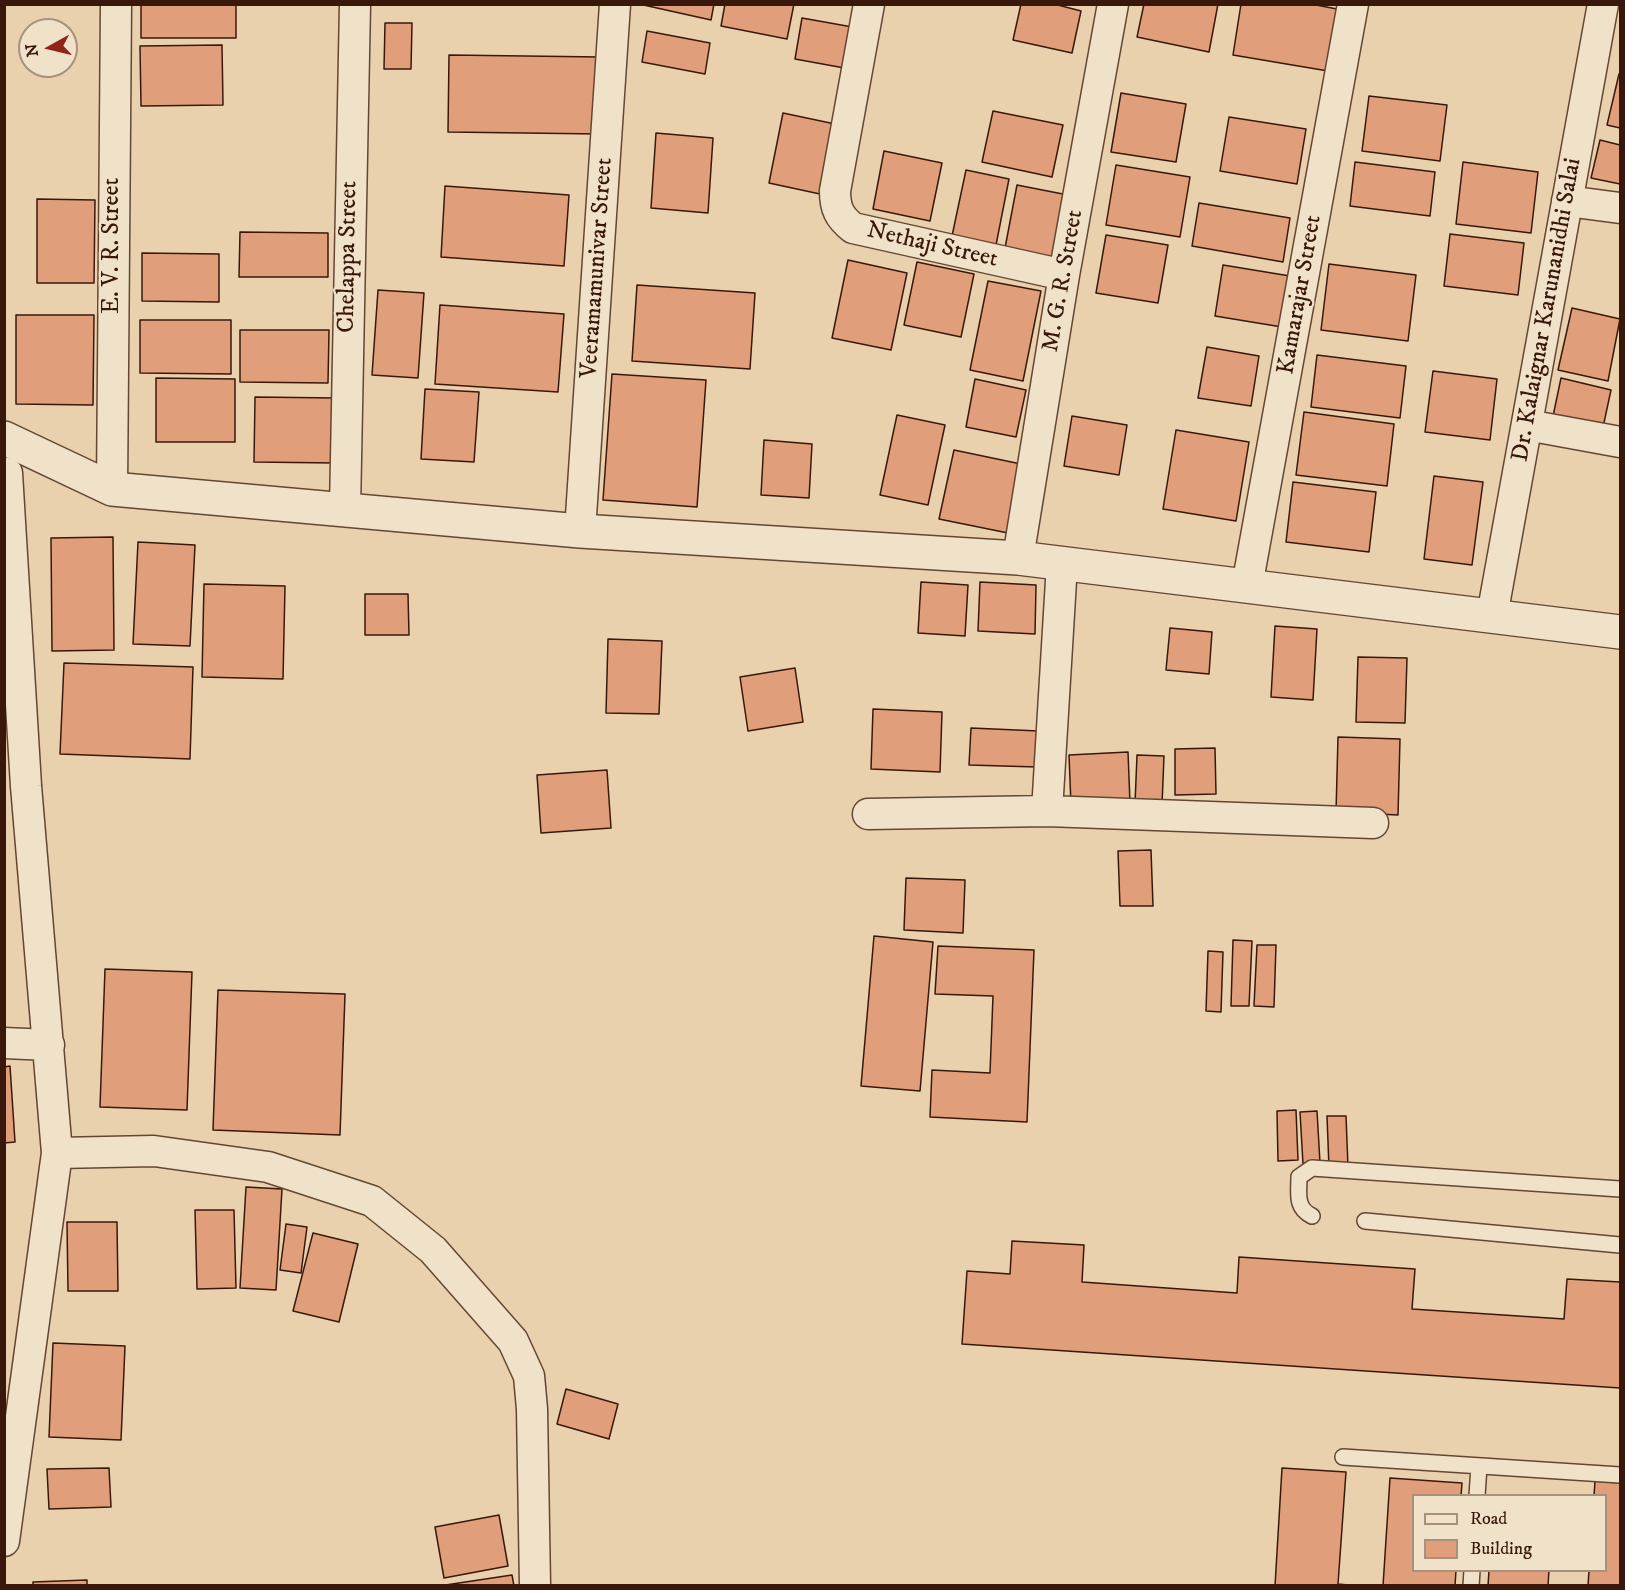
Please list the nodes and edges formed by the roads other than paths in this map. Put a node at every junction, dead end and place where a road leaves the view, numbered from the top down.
1 (116, 4) edge
2 (355, 4) edge
3 (615, 4) edge
4 (869, 4) edge
5 (1113, 4) edge
6 (1353, 4) edge
7 (1603, 4) edge
8 (1568, 201) junction
9 (1620, 208) edge
10 (1064, 275) junction
11 (1527, 425) junction
12 (4, 438) edge
13 (1620, 442) edge
14 (34, 452) junction
15 (6, 473) edge
16 (112, 489) junction
17 (345, 509) junction
18 (580, 531) junction
19 (1018, 558) junction
20 (1062, 564) junction
21 (1247, 586) junction
22 (1492, 616) junction
23 (1620, 632) edge
24 (15, 786) edge
25 (1047, 811) junction
26 (868, 814) dead end
27 (1373, 823) dead end
28 (4, 1043) edge
29 (49, 1045) junction
30 (57, 1153) junction
31 (1620, 1189) edge
32 (1312, 1216) dead end
33 (1365, 1221) dead end
34 (1620, 1245) edge
35 (1343, 1457) dead end
36 (1479, 1466) junction
37 (1620, 1475) edge
38 (1477, 1494) edge
39 (4, 1541) edge
40 (535, 1586) edge

1 - 16 street, E. V. R. Street
2 - 17 street, Chelappa Street
3 - 18 street, Veeramamunivar Street
4 - 10 street, Nethaji Street
5 - 10 street, M. G. R. Street
6 - 21 street, Kamarajar Street
7 - 8 street, Dr. Kalaignar Karunanidhi Salai
8 - 9 street
8 - 11 street, Dr. Kalaignar Karunanidhi Salai
10 - 19 street, M. G. R. Street
11 - 13 street
11 - 22 street, Dr. Kalaignar Karunanidhi Salai
12 - 14 street
14 - 15 street
14 - 16 street
15 - 24 street
16 - 17 street
17 - 18 street
18 - 19 street
19 - 20 street
20 - 21 street
20 - 25 street
21 - 22 street
22 - 23 street
24 - 29 street
25 - 26 street
25 - 27 street
28 - 29 street
29 - 30 street
30 - 39 street
30 - 40 street
31 - 32 lane
33 - 34 lane
35 - 36 lane
36 - 37 lane
36 - 38 lane

